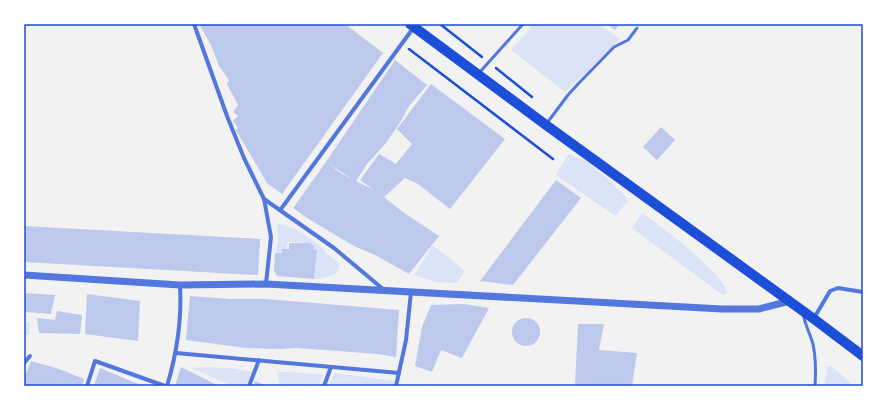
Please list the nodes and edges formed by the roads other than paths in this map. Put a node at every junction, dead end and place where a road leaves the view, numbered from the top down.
1 (194, 24) edge
2 (524, 24) edge
3 (412, 26) edge
4 (637, 28) dead end
5 (479, 74) junction
6 (546, 125) junction
7 (264, 199) junction
8 (281, 209) junction
9 (24, 275) edge
10 (266, 284) junction
11 (180, 285) junction
12 (384, 291) junction
13 (411, 292) junction
14 (863, 292) edge
15 (790, 301) junction
16 (802, 310) junction
17 (814, 319) junction
18 (176, 352) junction
19 (30, 356) dead end
20 (863, 356) edge
21 (260, 360) junction
22 (24, 363) edge
23 (331, 367) junction
24 (399, 373) junction
25 (87, 386) edge
26 (166, 386) edge
27 (249, 386) edge
28 (324, 386) edge
29 (396, 386) edge
30 (815, 386) edge

1 - 7 street
2 - 5 lane
3 - 5 main road
3 - 8 street
4 - 6 lane
5 - 6 main road
6 - 15 main road
7 - 8 street
7 - 10 street
8 - 12 street
9 - 11 street
10 - 11 street
10 - 12 street
11 - 18 street
12 - 13 street
13 - 15 street
13 - 24 street
14 - 17 street
15 - 16 main road
16 - 17 main road
16 - 30 lane
17 - 20 main road
18 - 21 street
18 - 26 street
19 - 22 street
21 - 23 street
21 - 27 street
23 - 24 street
23 - 28 street
24 - 29 street
25 - 26 street

